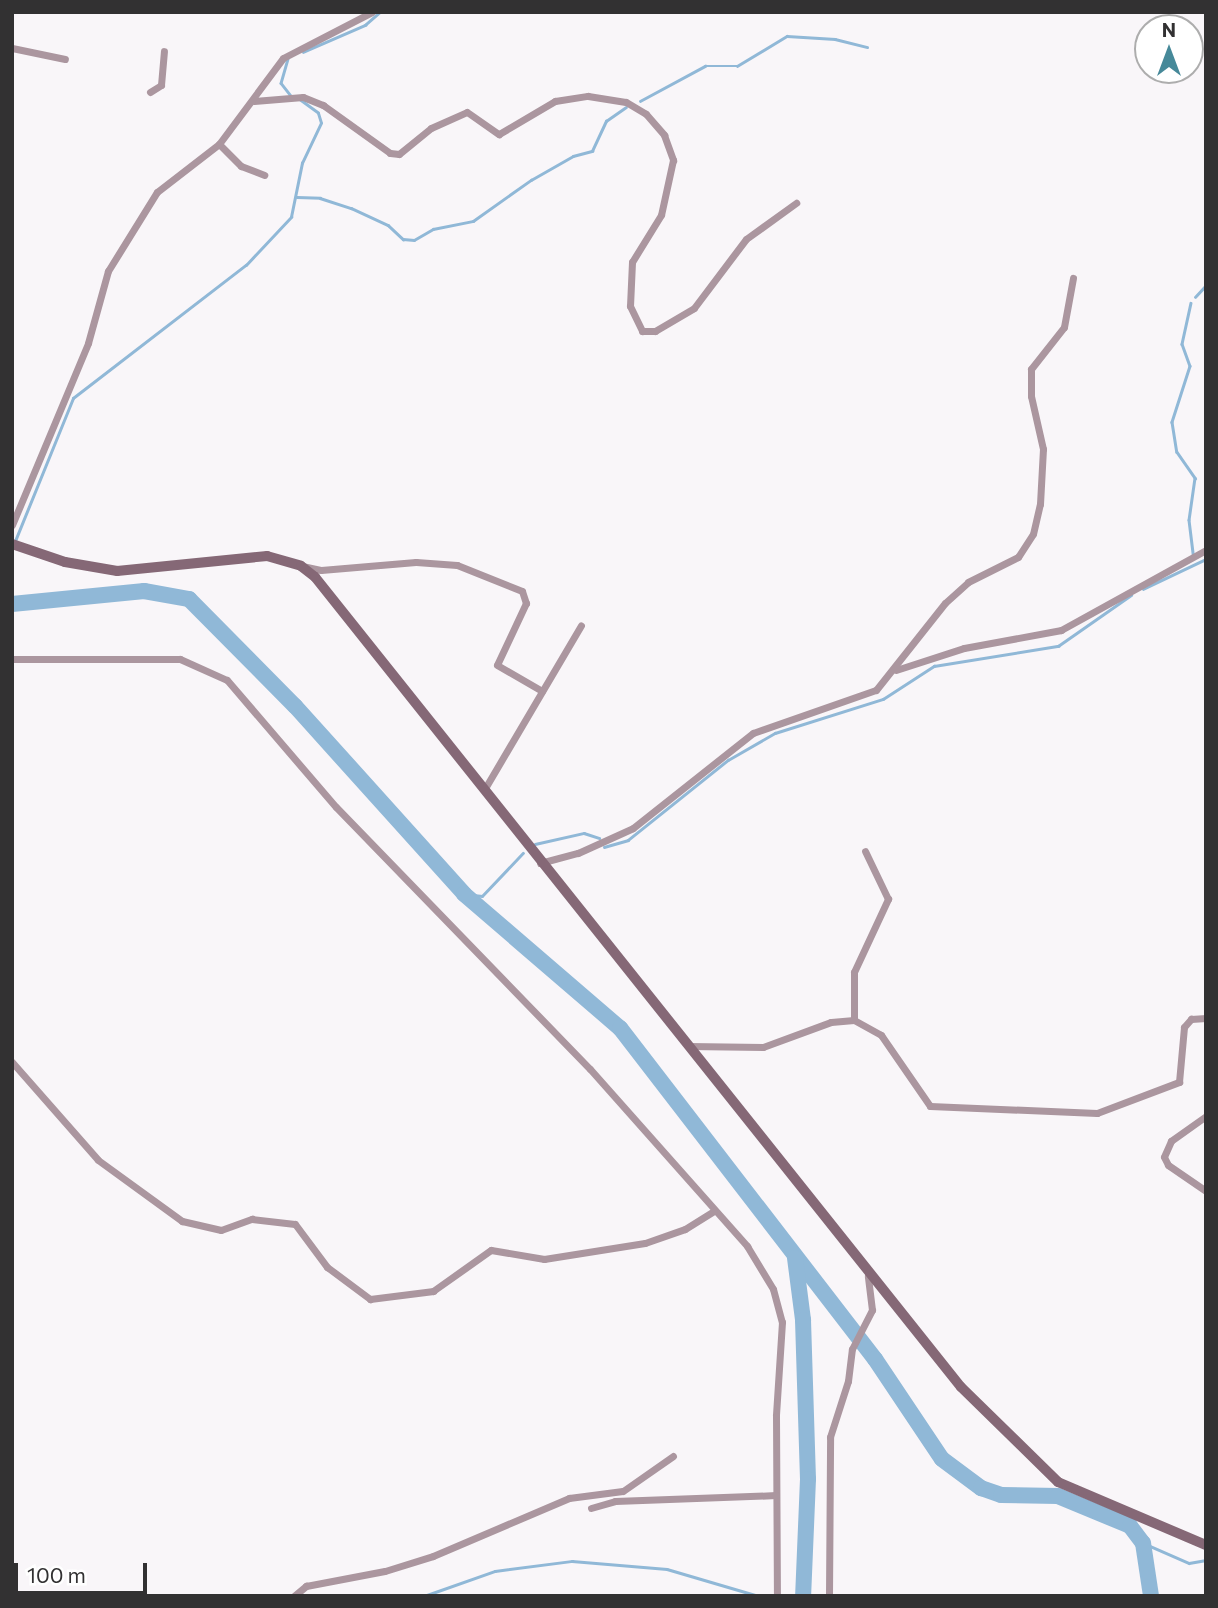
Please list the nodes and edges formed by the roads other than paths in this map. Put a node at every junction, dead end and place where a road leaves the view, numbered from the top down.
1 (372, 12) edge
2 (12, 48) edge
3 (164, 51) dead end
4 (65, 59) dead end
5 (150, 92) dead end
6 (254, 101) junction
7 (219, 144) junction
8 (264, 175) dead end
9 (796, 203) dead end
10 (1073, 278) dead end
11 (12, 525) edge
12 (15, 545) edge
13 (1206, 550) edge
14 (301, 566) junction
15 (581, 625) dead end
16 (12, 659) edge
17 (895, 670) junction
18 (542, 691) junction
19 (484, 790) junction
20 (865, 851) dead end
21 (540, 863) junction
22 (1206, 1018) edge
23 (854, 1020) junction
24 (687, 1045) junction
25 (12, 1062) edge
26 (1206, 1116) edge
27 (1206, 1191) edge
28 (714, 1211) junction
29 (869, 1276) junction
30 (673, 1456) dead end
31 (776, 1495) junction
32 (591, 1508) dead end
33 (1206, 1545) edge
34 (295, 1596) edge
35 (777, 1596) edge
36 (830, 1596) edge

1 - 6 street
2 - 4 street
3 - 5 street
6 - 7 street
6 - 9 street
7 - 8 street
7 - 11 street
10 - 17 street
12 - 14 main road
13 - 17 street
14 - 18 street
14 - 19 main road
15 - 18 street
16 - 28 street
17 - 21 street
18 - 19 street
19 - 21 main road
20 - 23 street
21 - 24 main road
22 - 23 street
23 - 24 street
24 - 29 main road
25 - 28 street
26 - 27 street
28 - 31 street
29 - 33 main road
29 - 36 street
30 - 34 street
31 - 32 street
31 - 35 street

